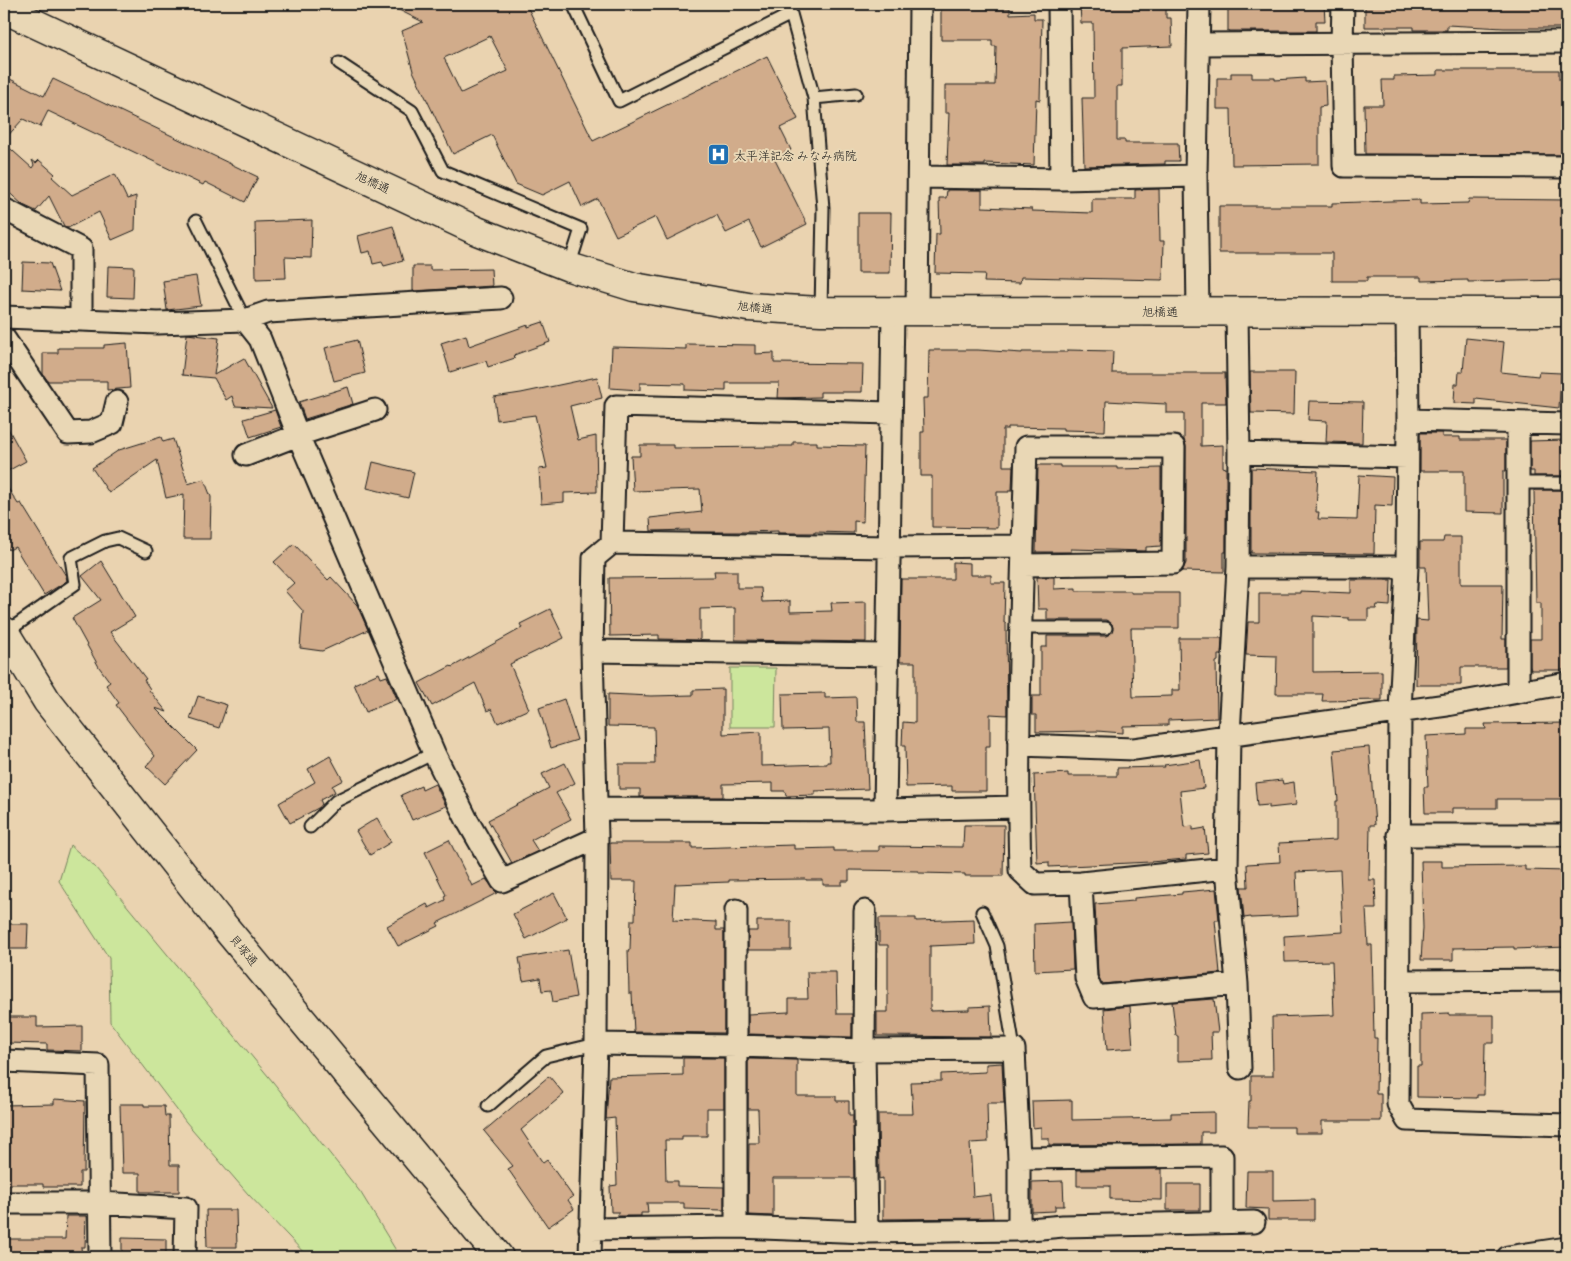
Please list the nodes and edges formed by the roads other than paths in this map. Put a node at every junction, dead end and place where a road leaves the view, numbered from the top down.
1 (573, 4) edge
2 (920, 4) edge
3 (1059, 4) edge
4 (1198, 4) edge
5 (1343, 4) edge
6 (4, 9) edge
7 (789, 9) edge
8 (1342, 42) junction
9 (1567, 42) edge
10 (1199, 44) junction
11 (339, 63) dead end
12 (856, 94) dead end
13 (814, 98) junction
14 (1567, 167) edge
15 (1196, 176) junction
16 (919, 177) junction
17 (1061, 179) junction
18 (4, 209) edge
19 (196, 221) dead end
20 (569, 266) junction
21 (501, 298) dead end
22 (820, 311) junction
23 (1198, 311) junction
24 (1407, 311) junction
25 (905, 312) junction
26 (1237, 312) junction
27 (1567, 312) edge
28 (4, 317) edge
29 (81, 320) junction
30 (244, 320) junction
31 (4, 338) edge
32 (118, 402) dead end
33 (375, 410) dead end
34 (891, 414) junction
35 (1408, 420) junction
36 (1518, 423) junction
37 (1567, 424) edge
38 (298, 435) junction
39 (1239, 453) junction
40 (246, 455) dead end
41 (1407, 457) junction
42 (1518, 483) junction
43 (1567, 483) edge
44 (612, 543) junction
45 (889, 547) junction
46 (146, 551) dead end
47 (1023, 555) junction
48 (1238, 567) junction
49 (1407, 568) junction
50 (1022, 628) junction
51 (1106, 628) dead end
52 (4, 632) edge
53 (592, 651) junction
54 (886, 655) junction
55 (1567, 683) edge
56 (1518, 692) junction
57 (1400, 712) junction
58 (1229, 735) junction
59 (1019, 745) junction
60 (434, 753) junction
61 (1018, 807) junction
62 (597, 809) junction
63 (885, 810) junction
64 (310, 827) dead end
65 (1398, 835) junction
66 (1567, 835) edge
67 (597, 838) junction
68 (1226, 868) junction
69 (1081, 883) junction
70 (736, 910) dead end
71 (864, 911) dead end
72 (982, 912) dead end
73 (1567, 980) edge
74 (1400, 981) junction
75 (1237, 984) junction
76 (596, 1044) junction
77 (737, 1046) junction
78 (864, 1050) junction
79 (1014, 1050) junction
80 (4, 1061) edge
81 (1240, 1068) dead end
82 (488, 1106) dead end
83 (1567, 1125) edge
84 (1019, 1158) junction
85 (4, 1203) edge
86 (100, 1203) junction
87 (1222, 1222) junction
88 (1254, 1222) dead end
89 (736, 1227) junction
90 (590, 1229) junction
91 (1018, 1230) junction
92 (866, 1232) junction
93 (1567, 1248) edge
94 (100, 1257) edge
95 (185, 1257) edge
96 (499, 1257) edge
97 (590, 1257) edge
98 (1508, 1257) edge

1 - 7 lane
2 - 16 street
3 - 17 street
4 - 10 street
5 - 8 street
6 - 20 street, 旭橋通
7 - 13 lane
8 - 9 street
8 - 10 street
8 - 14 street
10 - 15 street
11 - 20 lane
12 - 13 lane
13 - 22 lane
15 - 17 street
15 - 23 street
16 - 17 street
16 - 25 street
18 - 29 street
19 - 30 lane
20 - 22 street, 旭橋通
21 - 30 street
22 - 25 street, 旭橋通
23 - 25 street, 旭橋通
23 - 26 street, 旭橋通
24 - 26 street, 旭橋通
24 - 27 street, 旭橋通
24 - 35 street
25 - 34 street
26 - 39 street
28 - 29 street
29 - 30 street
30 - 38 street
31 - 32 street
33 - 38 street
34 - 44 street
34 - 45 street
35 - 36 street
35 - 41 street
36 - 37 street
36 - 42 street
38 - 40 street
38 - 60 street
39 - 41 street
39 - 48 street
41 - 49 street
42 - 43 lane
42 - 56 street
44 - 45 street
44 - 53 street
45 - 47 street
45 - 54 street
46 - 52 lane
47 - 47 street
47 - 50 street
48 - 49 street
48 - 58 street
49 - 57 street
50 - 51 lane
50 - 59 street
52 - 96 street, 貝塚通
53 - 54 street
53 - 62 street
54 - 63 street
55 - 56 street
56 - 57 street
57 - 58 street
57 - 65 street
58 - 59 street
58 - 68 street
59 - 61 street
60 - 64 lane
60 - 67 street
61 - 63 street
61 - 69 street
62 - 63 street
62 - 67 street
65 - 66 street
65 - 74 street
67 - 76 street
68 - 69 street
68 - 75 street
69 - 75 street
70 - 77 street
71 - 78 street
72 - 79 lane
73 - 74 street
74 - 83 street
75 - 81 street
76 - 77 street
76 - 82 lane
76 - 90 street
77 - 78 street
77 - 89 street
78 - 79 street
78 - 92 street
79 - 84 street
80 - 86 street
84 - 87 street
84 - 91 street
85 - 86 street
86 - 94 street
86 - 95 street
87 - 88 street
87 - 91 street
89 - 90 street
89 - 92 street
90 - 97 street
91 - 92 street
93 - 98 street

